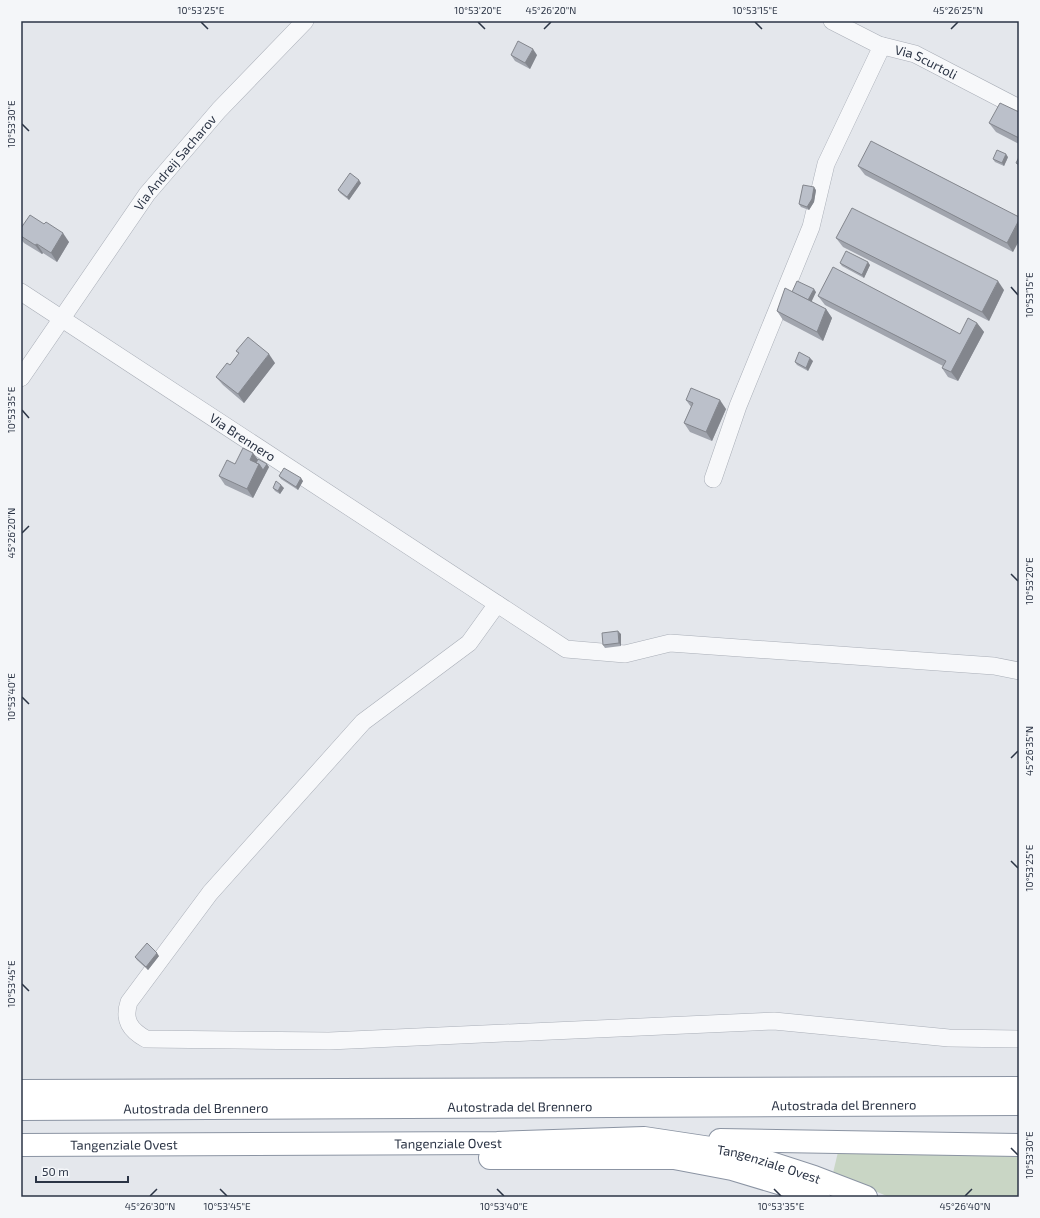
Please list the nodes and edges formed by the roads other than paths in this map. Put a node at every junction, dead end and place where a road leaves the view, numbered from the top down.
1 (305, 21) edge
2 (832, 21) edge
3 (882, 46) junction
4 (1019, 108) edge
5 (21, 292) edge
6 (62, 318) junction
7 (21, 378) edge
8 (713, 479) dead end
9 (497, 604) junction
10 (1019, 671) edge
11 (1019, 1039) edge
12 (1019, 1088) edge
13 (21, 1091) edge
14 (1019, 1104) edge
15 (21, 1109) edge
16 (644, 1138) junction
17 (21, 1145) edge
18 (1019, 1145) edge
19 (21, 1159) edge
20 (819, 1197) edge
21 (866, 1197) edge

1 - 6 street, Via Andreij Sacharov
2 - 3 street, Via Scurtoli
3 - 4 street, Via Scurtoli
3 - 8 street
5 - 6 street, Via Brennero
6 - 7 street, Via Andreij Sacharov
6 - 9 street, Via Brennero
9 - 10 street, Via Brennero
9 - 11 street
12 - 13 highway, Autostrada del Brennero
14 - 15 highway, Autostrada del Brennero
16 - 17 highway, Tangenziale Ovest
16 - 18 highway
16 - 21 highway, Tangenziale Ovest
19 - 20 highway, Tangenziale Ovest

